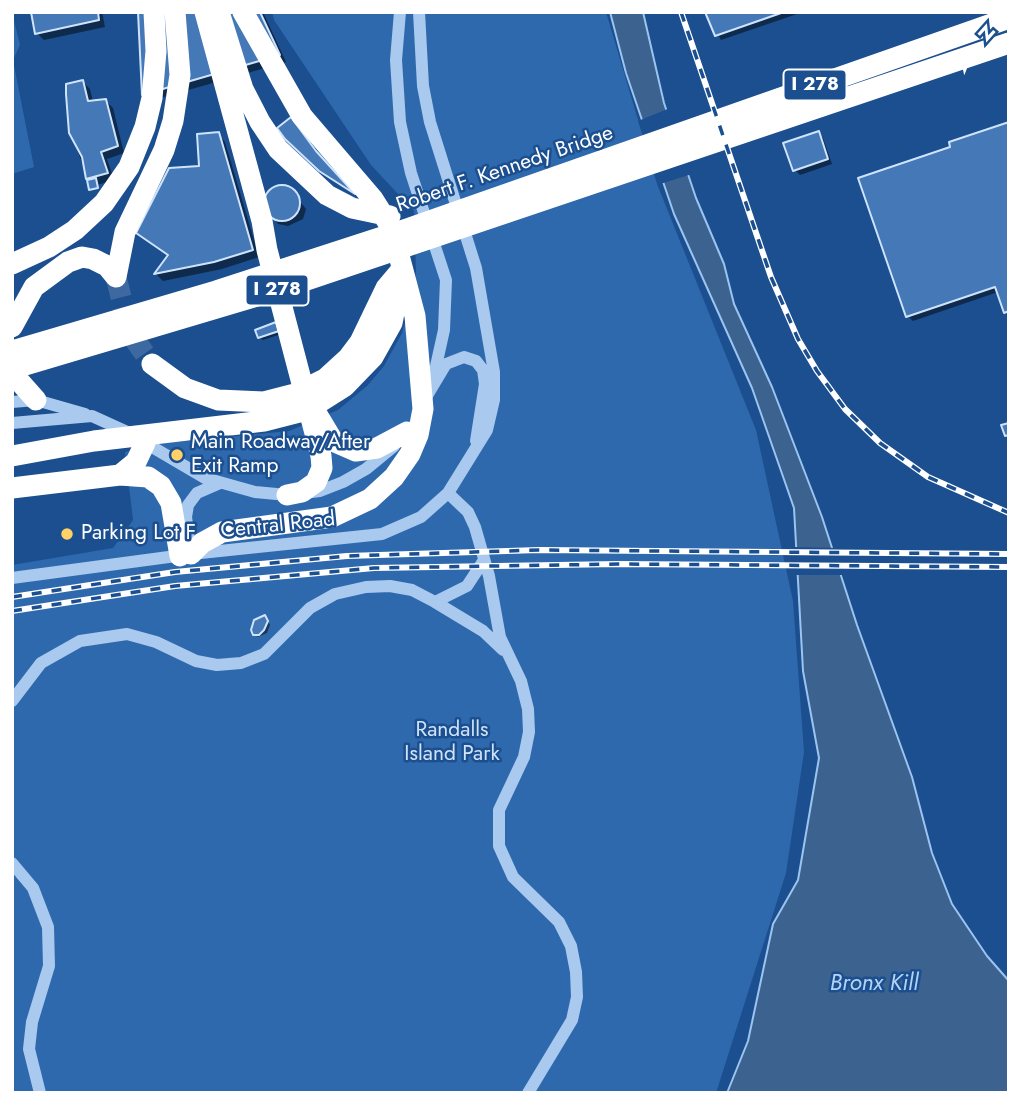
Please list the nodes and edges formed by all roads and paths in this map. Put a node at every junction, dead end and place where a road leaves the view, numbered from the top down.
1 (143, 12) edge
2 (154, 12) edge
3 (175, 12) edge
4 (193, 12) edge
5 (205, 12) edge
6 (219, 12) edge
7 (243, 12) edge
8 (400, 12) edge
9 (419, 12) edge
10 (1009, 18) edge
11 (1009, 43) edge
12 (423, 86) junction
13 (397, 88) junction
14 (152, 98) junction
15 (737, 112) junction
16 (228, 119) junction
17 (539, 203) junction
18 (12, 264) edge
19 (405, 291) junction
20 (12, 327) edge
21 (12, 351) edge
22 (152, 364) tunnel mouth
23 (12, 371) edge
24 (428, 392) junction
25 (307, 395) junction
26 (36, 400) junction
27 (12, 402) edge
28 (92, 416) junction
29 (12, 422) edge
30 (407, 432) junction
31 (145, 443) junction
32 (473, 455) junction
33 (12, 456) edge
34 (120, 475) junction
35 (220, 484) junction
36 (12, 488) edge
37 (449, 493) junction
38 (286, 495) junction
39 (185, 555) junction
40 (484, 560) junction
41 (12, 578) edge
42 (435, 602) junction
43 (504, 650) junction
44 (12, 701) edge
45 (12, 863) edge
46 (40, 1093) edge
47 (528, 1093) edge

1 - 14 highway
2 - 14 highway
3 - 20 highway
4 - 16 highway
5 - 16 highway
6 - 15 highway
7 - 19 highway
8 - 13 street
9 - 12 street, Central Road
10 - 15 highway, Robert F. Kennedy Bridge / I 278
11 - 17 highway, Robert F. Kennedy Bridge / I 278
12 - 13 street
12 - 32 street, Central Road
13 - 24 street
14 - 18 highway
15 - 21 highway, Robert F. Kennedy Bridge / I 278
16 - 25 highway
17 - 22 highway
17 - 23 highway, Robert F. Kennedy Bridge / I 278
19 - 33 highway
19 - 39 highway
23 - 26 highway
24 - 30 street, Central Road
24 - 32 street
25 - 30 highway
25 - 38 highway
26 - 27 street, Central Road
26 - 28 street, Central Road
28 - 29 street
28 - 31 street, Central Road
30 - 38 street, Central Road
31 - 34 highway
31 - 35 street, Central Road
32 - 37 street, Central Road
34 - 36 highway
34 - 39 highway
35 - 38 street, Central Road
35 - 39 street
37 - 39 street, Central Road
37 - 40 street
39 - 41 street, Central Road
40 - 42 street
40 - 43 street
42 - 43 street
42 - 44 street
43 - 47 street
45 - 46 street

